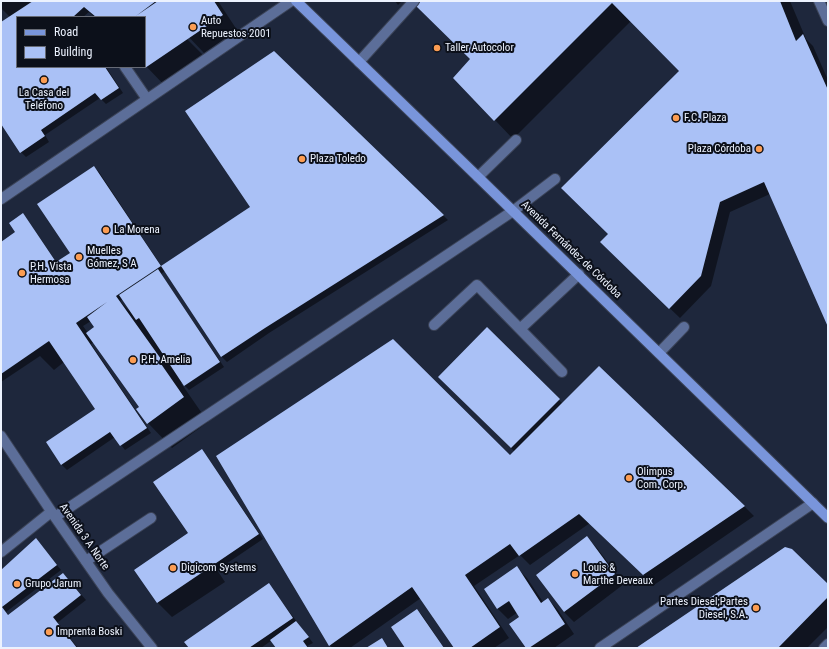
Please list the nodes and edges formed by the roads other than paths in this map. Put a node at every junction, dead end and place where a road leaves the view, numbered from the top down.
1 (291, 1) edge
2 (296, 1) edge
3 (414, 1) edge
4 (819, 1) edge
5 (828, 21) edge
6 (359, 62) junction
7 (126, 68) edge
8 (147, 99) junction
9 (516, 140) dead end
10 (478, 177) junction
11 (555, 179) dead end
12 (1, 199) edge
13 (513, 211) junction
14 (579, 274) junction
15 (434, 325) dead end
16 (684, 327) dead end
17 (520, 329) junction
18 (659, 353) junction
19 (562, 372) dead end
20 (1, 436) edge
21 (813, 503) junction
22 (53, 514) junction
23 (151, 518) dead end
24 (828, 518) edge
25 (1, 552) edge
26 (86, 561) junction
27 (828, 644) edge
28 (152, 648) edge
29 (600, 648) edge
30 (824, 648) edge

1 - 8 street
2 - 6 main road, Avenida Fernández de Córdoba
3 - 6 street
4 - 5 street
6 - 10 main road, Avenida Fernández de Córdoba
7 - 8 street
8 - 12 street
9 - 10 street
10 - 13 main road, Avenida Fernández de Córdoba
11 - 13 street
13 - 14 main road, Avenida Fernández de Córdoba
13 - 22 street
14 - 17 street
14 - 18 main road, Avenida Fernández de Córdoba
15 - 17 street
16 - 18 street
17 - 19 street
18 - 21 main road, Avenida Fernández de Córdoba
20 - 22 street, Avenida 3 A Norte
21 - 24 main road, Avenida Fernández de Córdoba
21 - 29 street
22 - 25 street
22 - 26 street, Avenida 3 A Norte
23 - 26 street
26 - 28 street, Avenida 3 A Norte
27 - 30 street

